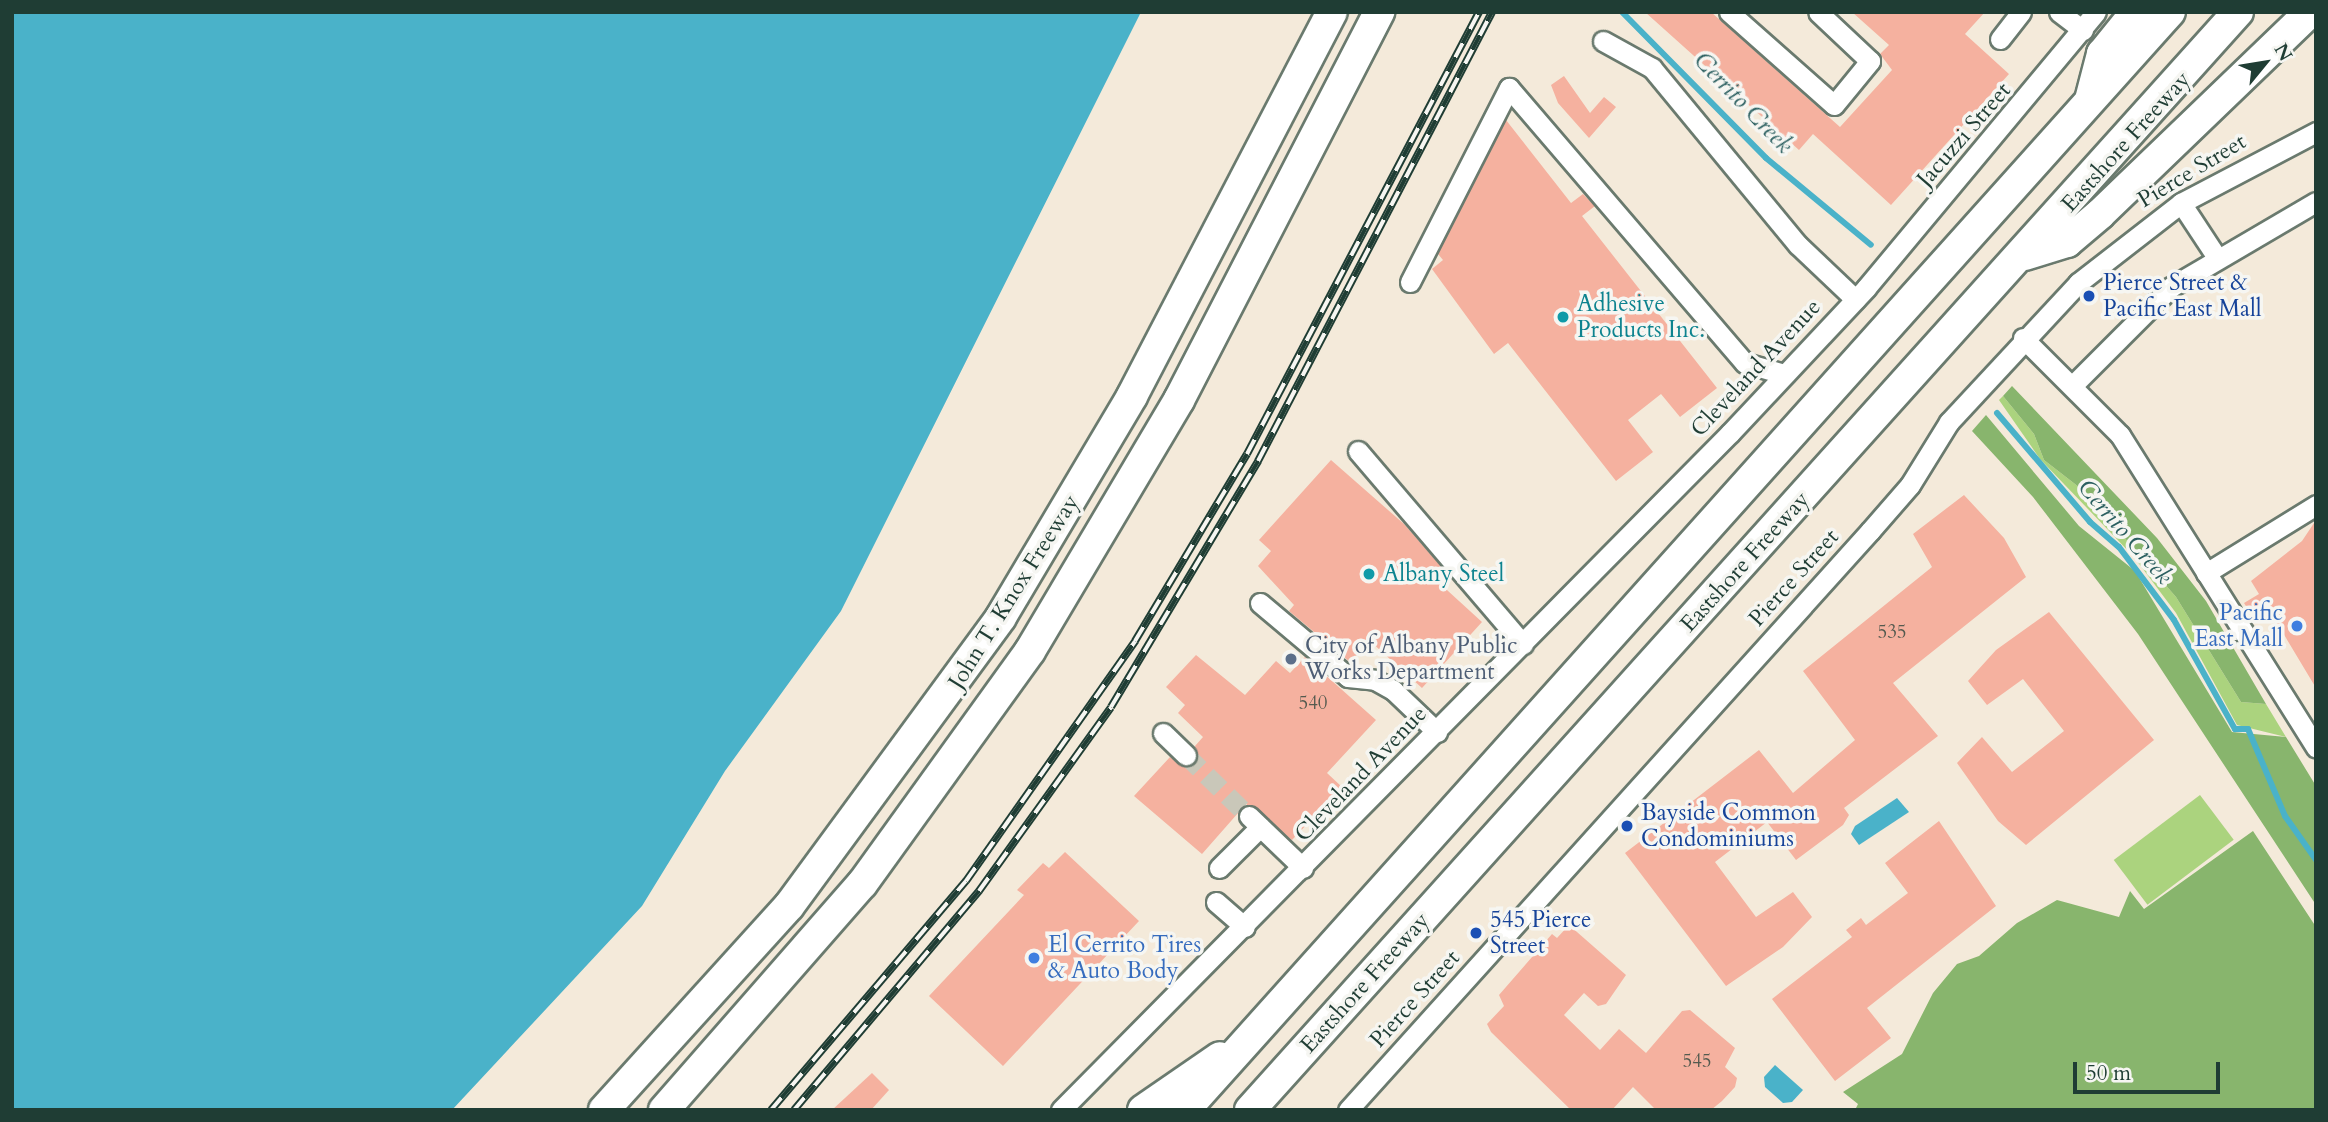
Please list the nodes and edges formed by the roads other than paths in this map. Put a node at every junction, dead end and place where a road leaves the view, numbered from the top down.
1 (1313, 12) edge
2 (1332, 12) edge
3 (1378, 12) edge
4 (1729, 12) edge
5 (1818, 12) edge
6 (2021, 12) edge
7 (2059, 12) edge
8 (2096, 12) edge
9 (2136, 12) edge
10 (2170, 12) edge
11 (2238, 12) edge
12 (2311, 12) edge
13 (2083, 30) junction
14 (2000, 39) dead end
15 (1603, 41) dead end
16 (1312, 51) junction
17 (2088, 107) junction
18 (2316, 132) edge
19 (2316, 202) edge
20 (2180, 203) junction
21 (2025, 255) junction
22 (2216, 256) junction
23 (1410, 282) dead end
24 (1860, 293) junction
25 (2024, 338) junction
26 (1784, 374) junction
27 (2074, 384) junction
28 (1358, 451) dead end
29 (2316, 505) edge
30 (2206, 573) junction
31 (1260, 603) dead end
32 (1523, 644) junction
33 (1437, 732) junction
34 (1163, 733) dead end
35 (2316, 748) edge
36 (1186, 755) tunnel mouth
37 (1219, 868) dead end
38 (1303, 869) junction
39 (1216, 902) dead end
40 (1245, 927) junction
41 (1253, 1036) junction
42 (604, 1110) edge
43 (664, 1110) edge
44 (1061, 1110) edge
45 (1143, 1110) edge
46 (1185, 1110) edge
47 (1250, 1110) edge
48 (1348, 1110) edge

1 - 16 highway
2 - 16 highway, John T. Knox Freeway
3 - 43 highway, John T. Knox Freeway
4 - 5 street
6 - 14 street
7 - 13 street
8 - 13 street, Jacuzzi Street
9 - 17 highway
10 - 17 highway, Eastshore Freeway
11 - 21 highway, Eastshore Freeway
12 - 21 highway
13 - 24 street, Jacuzzi Street
15 - 24 street
16 - 42 highway, John T. Knox Freeway
17 - 41 highway, Eastshore Freeway
18 - 20 street, Pierce Street
19 - 22 street
20 - 22 street
20 - 25 street, Pierce Street
21 - 47 highway, Eastshore Freeway
22 - 27 street
23 - 26 street
24 - 26 street, Cleveland Avenue
25 - 27 street
25 - 48 street, Pierce Street
26 - 32 street, Cleveland Avenue
27 - 30 street
28 - 32 street
29 - 30 street
30 - 35 street
31 - 33 street
32 - 33 street, Cleveland Avenue
33 - 38 street, Cleveland Avenue
34 - 36 street
37 - 38 street
38 - 40 street, Cleveland Avenue
39 - 40 street
40 - 44 street, Cleveland Avenue
41 - 45 highway
41 - 46 highway, Eastshore Freeway

